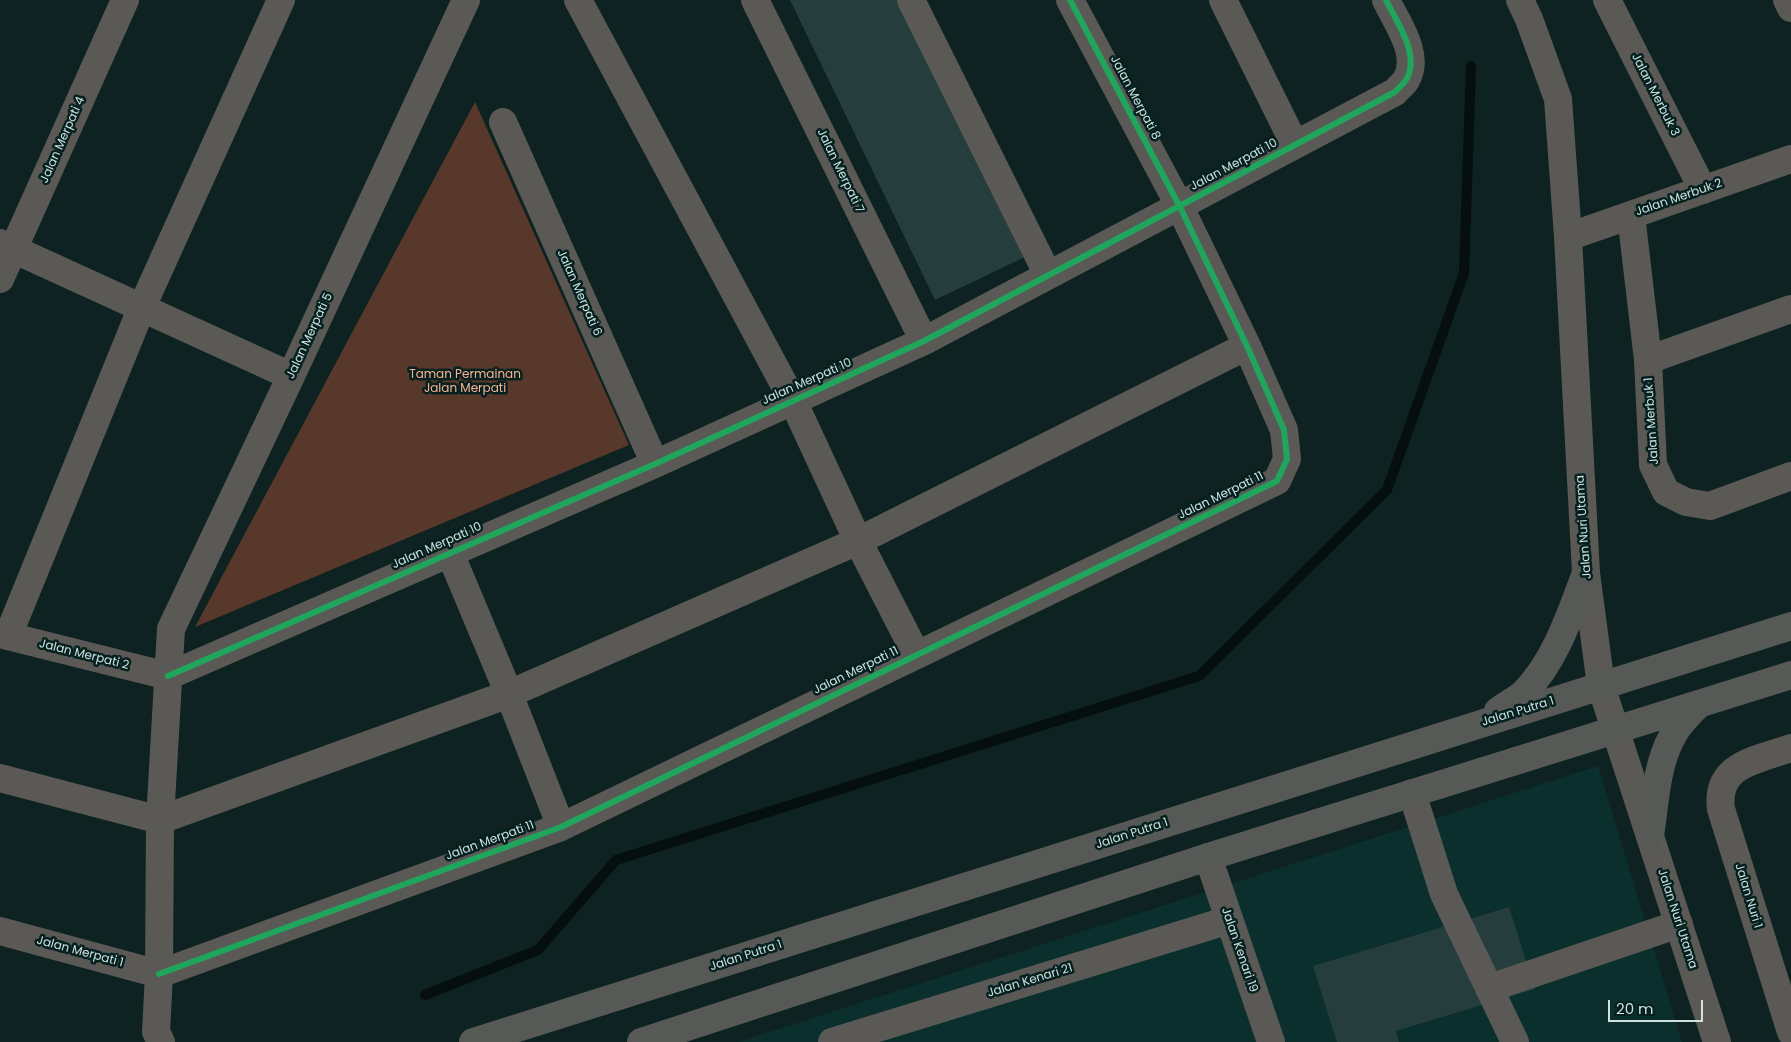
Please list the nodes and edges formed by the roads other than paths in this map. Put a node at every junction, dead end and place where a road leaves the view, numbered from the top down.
1 (126, 0) edge
2 (280, 0) edge
3 (466, 0) edge
4 (578, 0) edge
5 (756, 0) edge
6 (911, 0) edge
7 (1070, 0) edge
8 (1223, 0) edge
9 (1386, 0) edge
10 (1520, 0) edge
11 (1607, 0) edge
12 (1787, 0) edge
13 (1791, 8) edge
14 (503, 122) dead end
15 (1294, 145) junction
16 (1791, 159) edge
17 (1703, 190) junction
18 (1180, 207) junction
19 (1631, 215) junction
20 (1568, 237) junction
21 (7, 246) edge
22 (1048, 275) junction
23 (0, 279) edge
24 (142, 307) junction
25 (1791, 309) edge
26 (924, 342) junction
27 (1247, 346) junction
28 (1648, 360) junction
29 (292, 376) junction
30 (793, 401) junction
31 (655, 464) junction
32 (1791, 476) edge
33 (858, 541) junction
34 (450, 553) junction
35 (1586, 572) junction
36 (1791, 626) edge
37 (4, 635) edge
38 (916, 654) junction
39 (1791, 675) edge
40 (168, 676) junction
41 (1600, 686) junction
42 (509, 694) junction
43 (1699, 704) junction
44 (1480, 724) junction
45 (1615, 730) junction
46 (1791, 748) edge
47 (0, 778) edge
48 (1412, 793) junction
49 (160, 820) junction
50 (561, 827) junction
51 (1650, 836) junction
52 (1208, 857) junction
53 (1229, 920) junction
54 (1679, 924) junction
55 (0, 931) edge
56 (159, 974) junction
57 (1490, 988) junction
58 (1791, 1032) edge
59 (154, 1039) edge
60 (474, 1042) edge
61 (641, 1042) edge
62 (832, 1042) edge
63 (1271, 1042) edge
64 (1515, 1042) edge
65 (1717, 1042) edge

1 - 21 street, Jalan Merpati 4
2 - 24 street
3 - 29 street, Jalan Merpati 5
4 - 30 street
5 - 26 street, Jalan Merpati 7
6 - 22 street
7 - 18 street, Jalan Merpati 8
8 - 15 street
9 - 15 street, Jalan Merpati 10
10 - 20 street, Jalan Nuri Utama
11 - 17 street, Jalan Merbuk 3
12 - 13 street
14 - 31 street, Jalan Merpati 6
15 - 18 street, Jalan Merpati 10
16 - 17 street, Jalan Merbuk 2
17 - 19 street, Jalan Merbuk 2
18 - 22 street, Jalan Merpati 10
18 - 27 street, Jalan Merpati 11
19 - 20 street, Jalan Merbuk 2
19 - 28 street, Jalan Merbuk 1
20 - 35 street, Jalan Nuri Utama
21 - 23 street, Jalan Merpati 4
21 - 24 street
22 - 26 street, Jalan Merpati 10
24 - 29 street
24 - 37 street
25 - 28 street
26 - 30 street, Jalan Merpati 10
27 - 33 street
27 - 38 street, Jalan Merpati 11
28 - 32 street, Jalan Merbuk 1
29 - 40 street, Jalan Merpati 5
30 - 31 street, Jalan Merpati 10
30 - 33 street
31 - 34 street, Jalan Merpati 10
33 - 38 street
33 - 42 street
34 - 40 street, Jalan Merpati 10
34 - 42 street
35 - 41 street, Jalan Nuri Utama
35 - 44 main road
36 - 41 main road, Jalan Putra 1
37 - 40 street, Jalan Merpati 2
38 - 50 street, Jalan Merpati 11
39 - 43 main road
40 - 49 street, Jalan Merpati 5
41 - 44 main road, Jalan Putra 1
41 - 45 street, Jalan Nuri Utama
42 - 49 street
42 - 50 street
43 - 45 main road
43 - 51 main road
44 - 60 main road, Jalan Putra 1
45 - 48 main road
45 - 51 street, Jalan Nuri Utama
46 - 58 street, Jalan Nuri 1
47 - 49 street
48 - 52 main road
48 - 57 street
49 - 56 street, Jalan Merpati 5
50 - 56 street, Jalan Merpati 11
51 - 54 street, Jalan Nuri Utama
52 - 53 street, Jalan Kenari 19
52 - 61 main road
53 - 62 street, Jalan Kenari 21
53 - 63 street, Jalan Kenari 19
54 - 57 street
54 - 65 street, Jalan Nuri Utama
55 - 56 street, Jalan Merpati 1
56 - 59 street, Jalan Merpati 5
57 - 64 street

